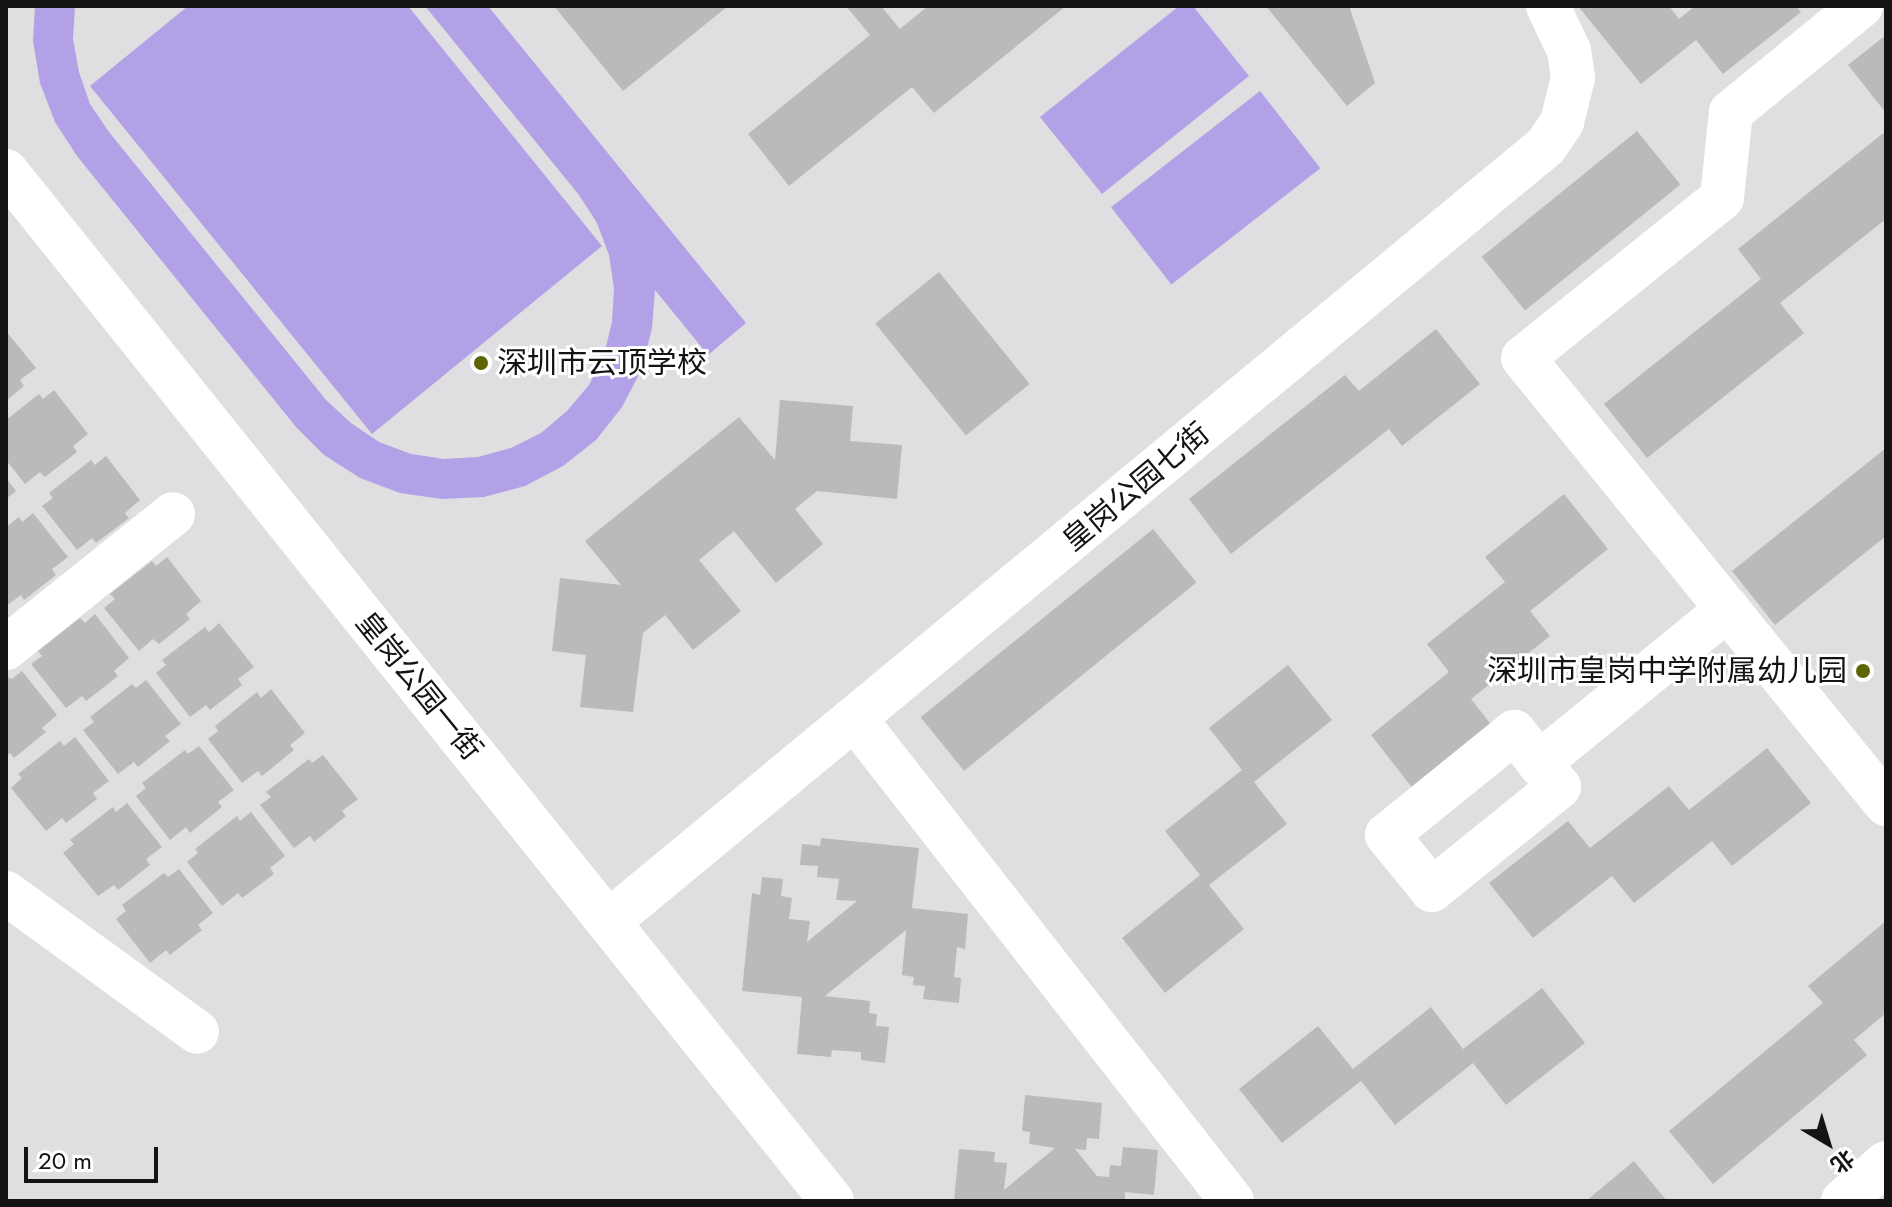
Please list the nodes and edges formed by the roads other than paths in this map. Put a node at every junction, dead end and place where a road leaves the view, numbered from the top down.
1 (1548, 6) edge
2 (1861, 6) edge
3 (6, 171) edge
4 (173, 514) dead end
5 (1728, 609) junction
6 (6, 648) edge
7 (855, 719) junction
8 (1539, 763) dead end
9 (1886, 804) edge
10 (6, 893) edge
11 (608, 922) junction
12 (197, 1032) dead end
13 (1886, 1163) edge
14 (1852, 1198) edge
15 (832, 1201) edge
16 (1232, 1201) edge

1 - 7 street, 皇岗公园七街
2 - 5 street
3 - 11 street, 皇岗公园一街
4 - 6 street
5 - 8 street
5 - 9 street
7 - 11 street, 皇岗公园七街
7 - 16 street
10 - 12 street
11 - 15 street, 皇岗公园一街
13 - 14 street

